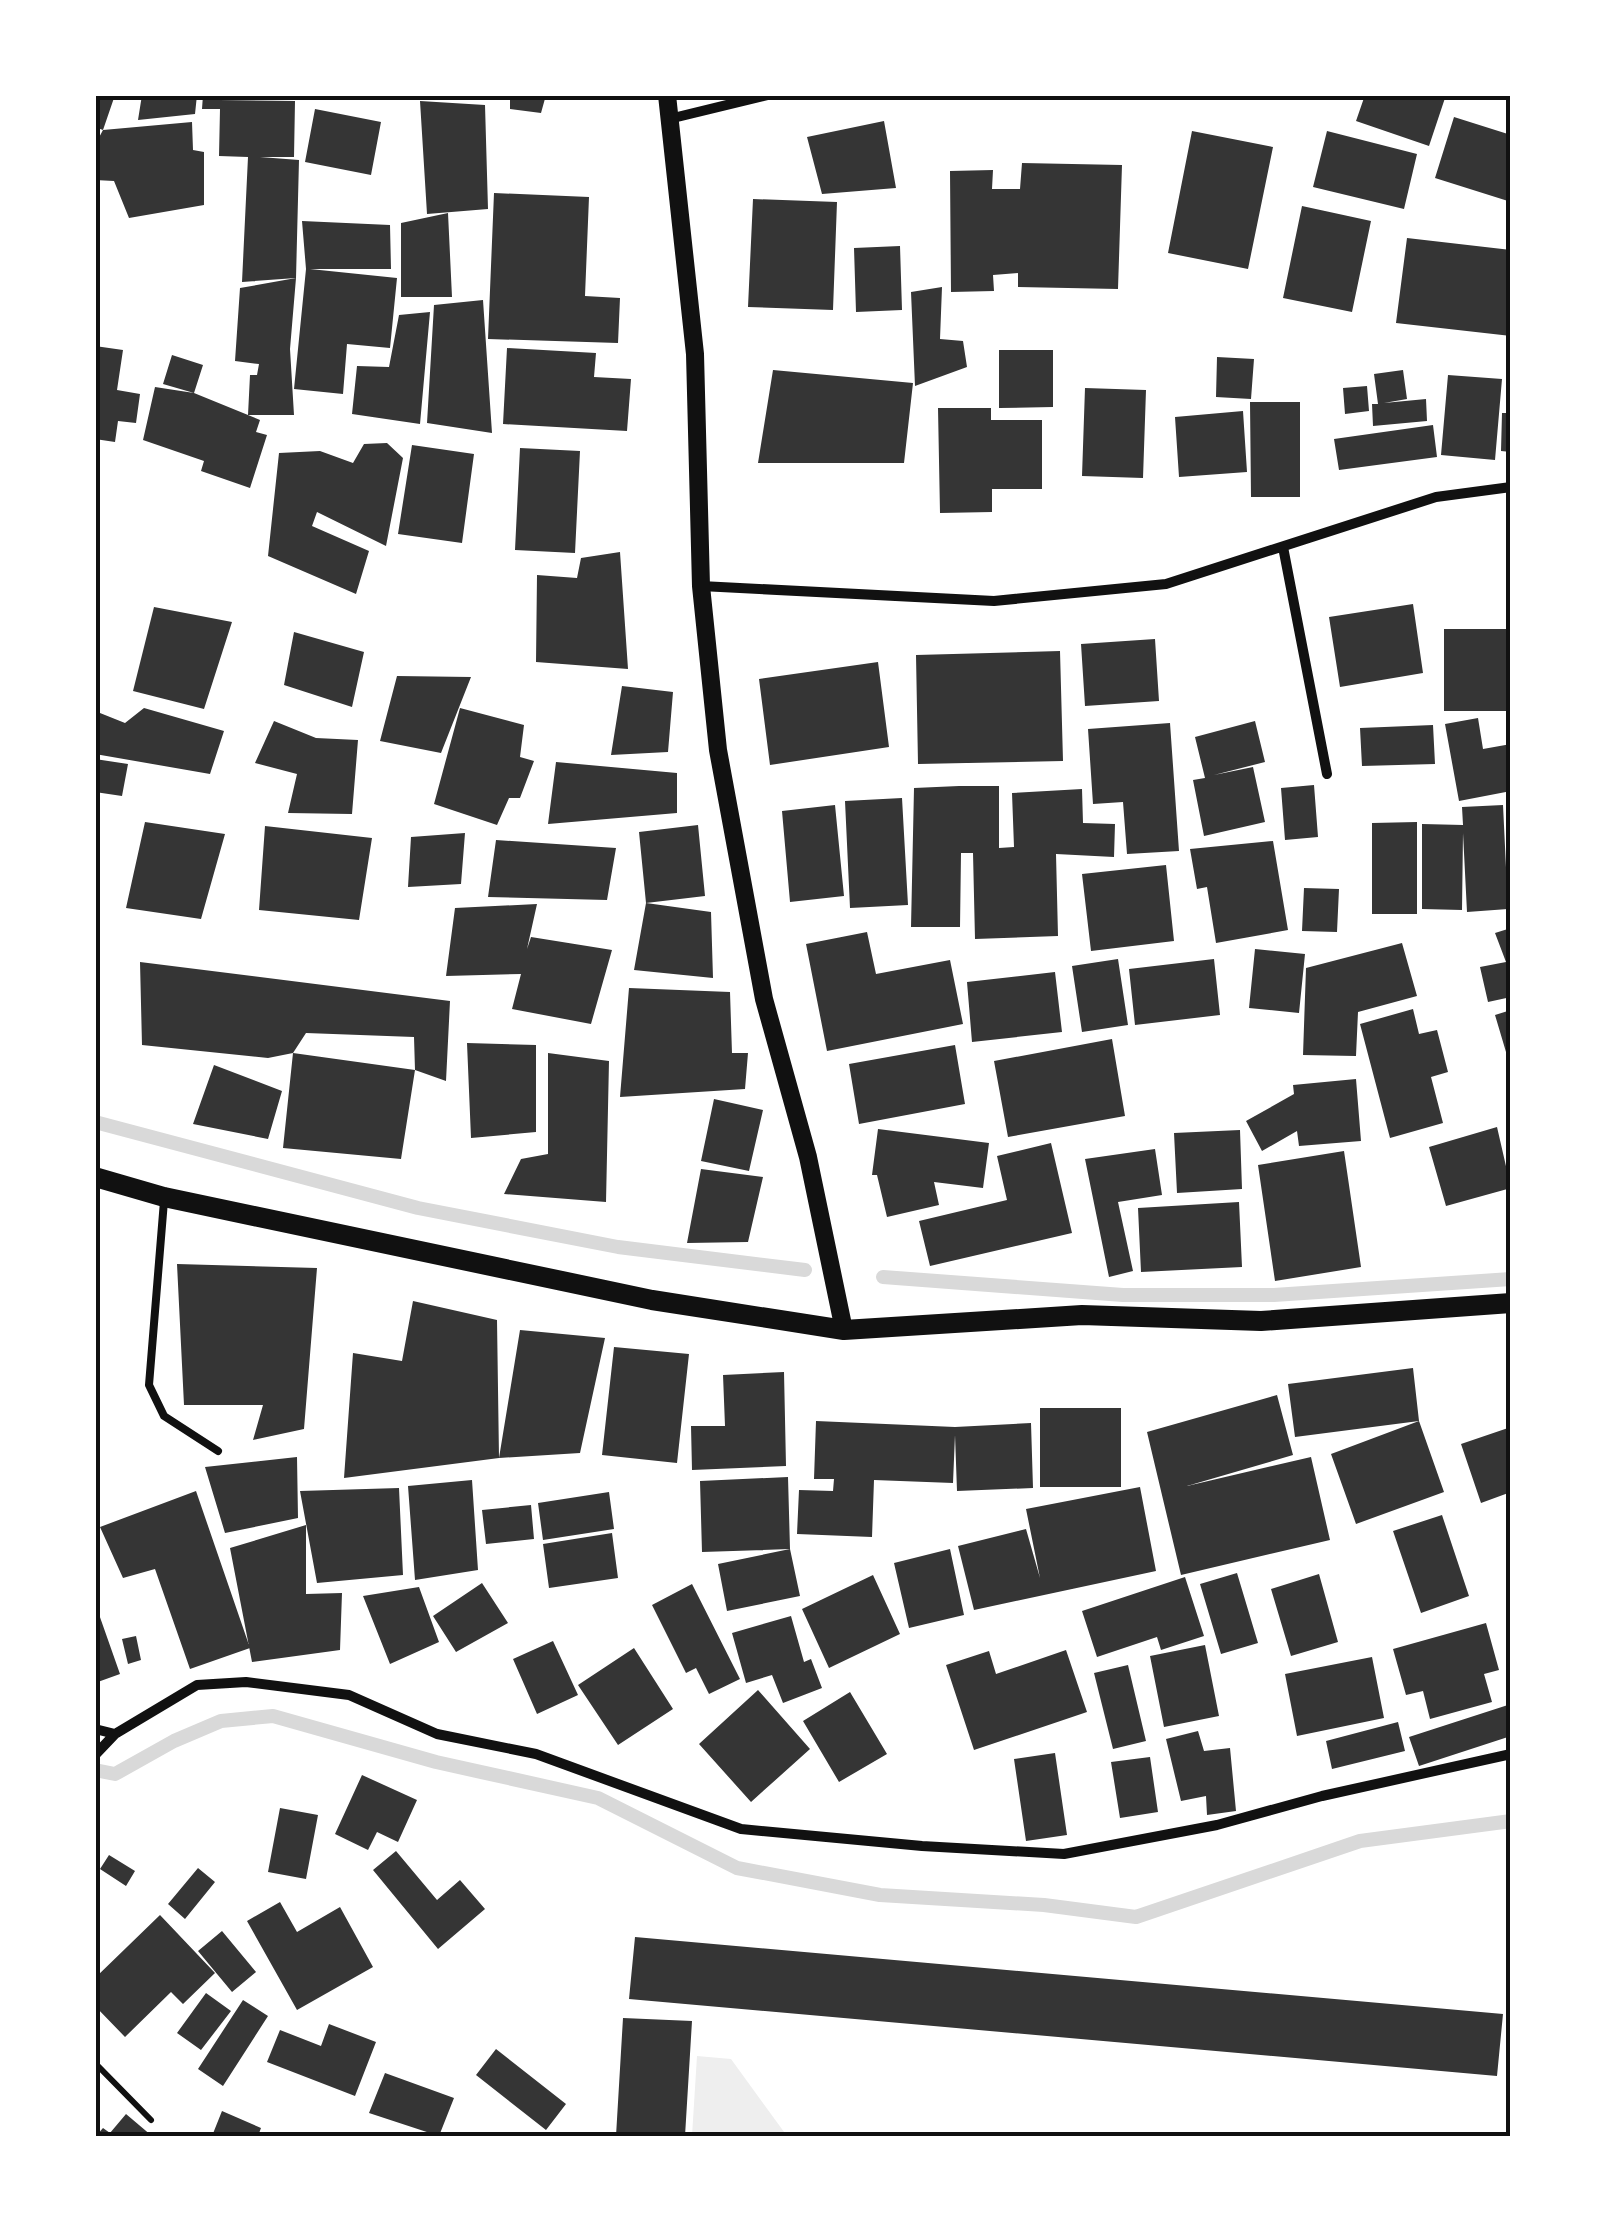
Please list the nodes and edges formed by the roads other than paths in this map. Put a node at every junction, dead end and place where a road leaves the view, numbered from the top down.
1 (667, 95) edge
2 (768, 95) edge
3 (669, 119) junction
4 (1511, 487) edge
5 (1283, 546) junction
6 (701, 586) junction
7 (1328, 774) dead end
8 (95, 1177) edge
9 (164, 1197) junction
10 (1511, 1302) edge
11 (844, 1330) junction
12 (218, 1452) dead end
13 (95, 1729) edge
14 (115, 1734) junction
15 (1511, 1754) edge
16 (95, 1755) edge

1 - 3 street
2 - 3 street
3 - 6 street
4 - 5 street
5 - 6 street
5 - 7 street
6 - 11 street
8 - 9 main road
9 - 11 main road
9 - 12 lane
10 - 11 main road
13 - 14 street
14 - 15 street
14 - 16 street

